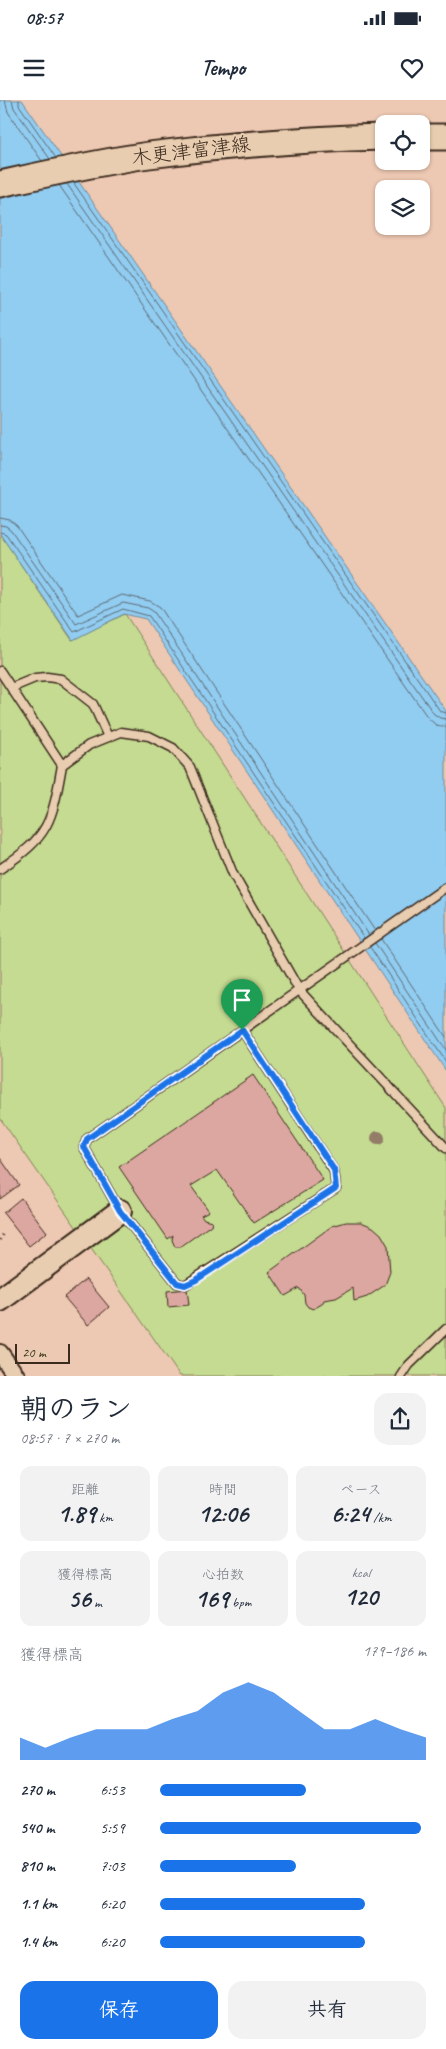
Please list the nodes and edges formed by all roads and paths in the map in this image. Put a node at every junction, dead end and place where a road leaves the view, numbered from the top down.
1 (446, 136) edge
2 (430, 137) edge
3 (375, 138) edge
4 (0, 184) edge
5 (0, 671) edge
6 (11, 688) junction
7 (108, 738) junction
8 (62, 765) junction
9 (0, 869) edge
10 (446, 887) edge
11 (299, 990) junction
12 (242, 1030) junction
13 (446, 1148) edge
14 (120, 1211) junction
15 (4, 1233) dead end
16 (0, 1240) edge
17 (0, 1300) edge
18 (446, 1329) edge
19 (0, 1352) edge
20 (17, 1376) edge
21 (401, 1376) edge

1 - 2 main road
3 - 4 main road, 木更津富津線
5 - 6 lane
6 - 7 lane
6 - 8 lane
7 - 8 lane
7 - 11 lane
8 - 9 lane
10 - 11 lane
11 - 12 lane
11 - 13 lane
12 - 14 lane
12 - 14 lane
14 - 17 street
15 - 16 path
18 - 21 lane
19 - 20 street

